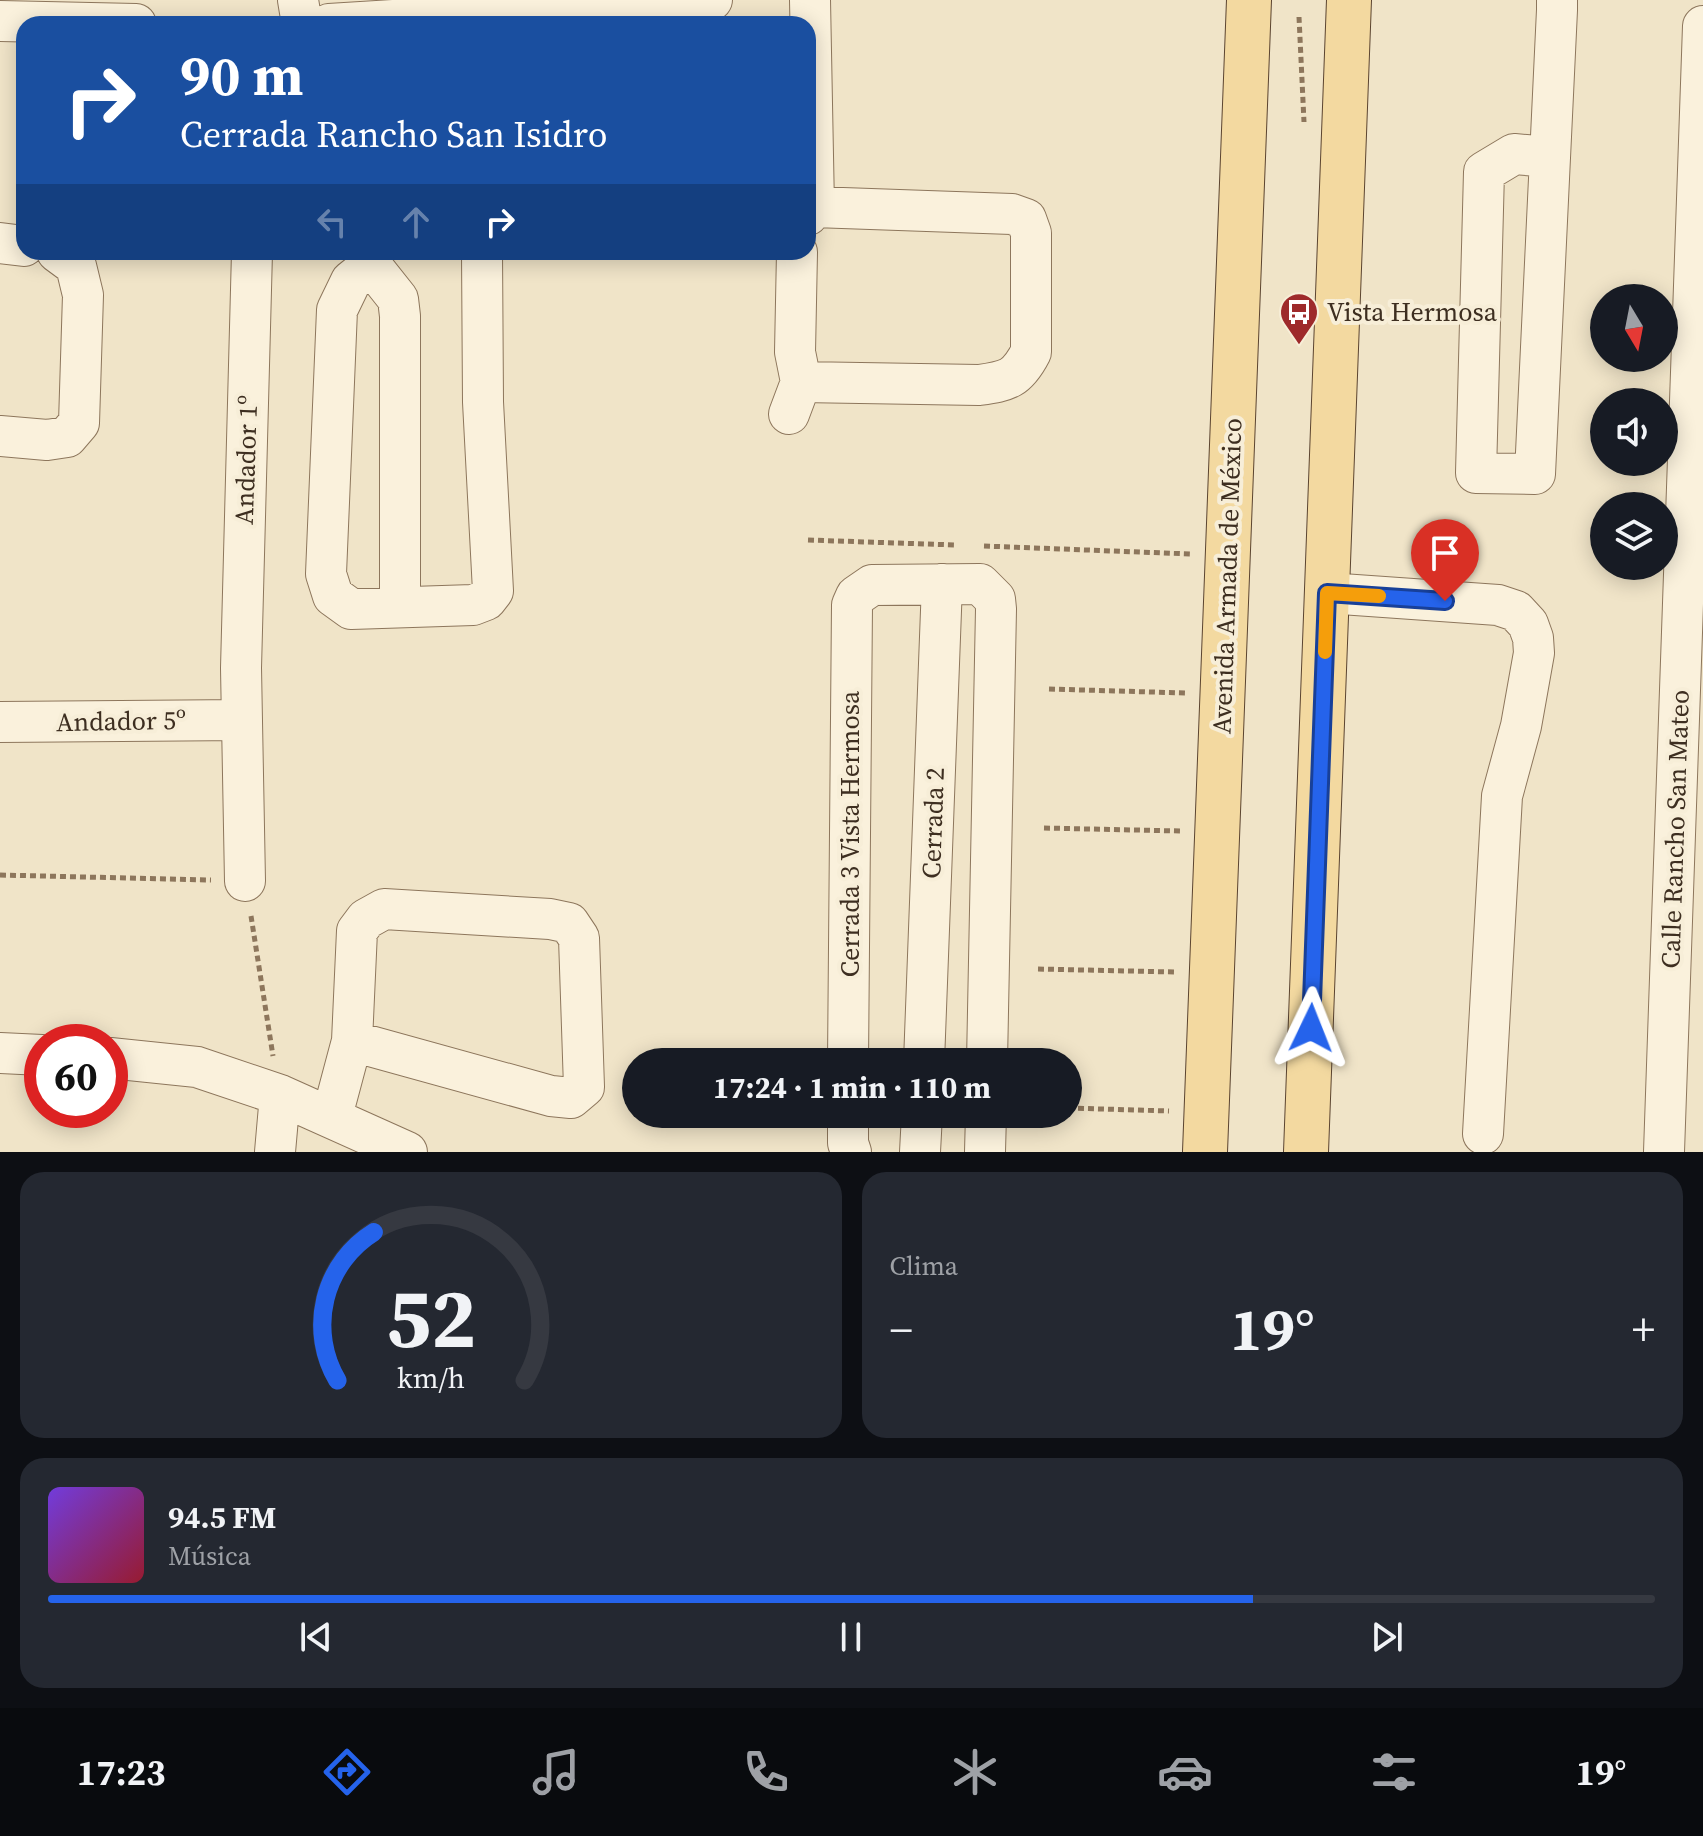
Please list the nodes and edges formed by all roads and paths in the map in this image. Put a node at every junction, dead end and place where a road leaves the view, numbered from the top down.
1 (712, 0) edge
2 (1557, 0) edge
3 (1349, 8) edge
4 (1249, 9) edge
5 (536, 16) edge
6 (1299, 17) junction
7 (1703, 26) edge
8 (1304, 124) dead end
9 (1550, 157) junction
10 (816, 211) edge
11 (68, 260) edge
12 (252, 260) edge
13 (370, 260) edge
14 (373, 260) edge
15 (482, 260) edge
16 (797, 260) edge
17 (0, 436) edge
18 (808, 540) dead end
19 (959, 546) dead end
20 (974, 546) dead end
21 (1228, 555) junction
22 (942, 584) junction
23 (1327, 593) junction
24 (400, 606) junction
25 (1049, 689) dead end
26 (1222, 695) junction
27 (242, 720) junction
28 (0, 722) edge
29 (1044, 828) dead end
30 (1217, 832) junction
31 (1689, 863) edge
32 (0, 875) edge
33 (245, 881) junction
34 (1038, 969) dead end
35 (1211, 973) junction
36 (352, 1041) junction
37 (848, 1048) edge
38 (925, 1048) edge
39 (987, 1048) edge
40 (0, 1053) edge
41 (24, 1054) edge
42 (128, 1060) edge
43 (280, 1095) junction
44 (1082, 1110) edge
45 (332, 1116) junction
46 (848, 1128) edge
47 (921, 1128) edge
48 (986, 1128) edge
49 (1206, 1132) edge
50 (1483, 1134) dead end
51 (275, 1152) edge
52 (407, 1152) edge
53 (851, 1152) edge
54 (920, 1152) edge
55 (985, 1152) edge
56 (1306, 1152) edge
57 (1664, 1152) edge

1 - 5 street
2 - 9 street
3 - 6 path
3 - 23 main road
4 - 6 path
4 - 21 main road, Avenida Armada de México
6 - 8 path
7 - 31 street, Calle Rancho San Mateo
9 - 9 street
10 - 16 street
11 - 17 street
12 - 27 street, Andador 1º
13 - 24 street
14 - 24 street
15 - 24 street
18 - 19 path
20 - 21 path
21 - 26 main road, Avenida Armada de México
22 - 37 street, Cerrada 3 Vista Hermosa
22 - 38 street, Cerrada 2
22 - 39 street
23 - 50 street
23 - 56 main road
25 - 26 path
26 - 30 main road, Avenida Armada de México
27 - 28 street, Andador 5º
27 - 33 street, Andador 1º
29 - 30 path
30 - 35 main road, Avenida Armada de México
31 - 57 street, Calle Rancho San Mateo
32 - 33 path
33 - 43 path
34 - 35 path
35 - 49 main road, Avenida Armada de México
36 - 36 street
36 - 45 street
40 - 41 street
42 - 43 street
43 - 45 street
43 - 51 street
44 - 49 path
45 - 52 street
46 - 53 street
47 - 54 street
48 - 55 street

